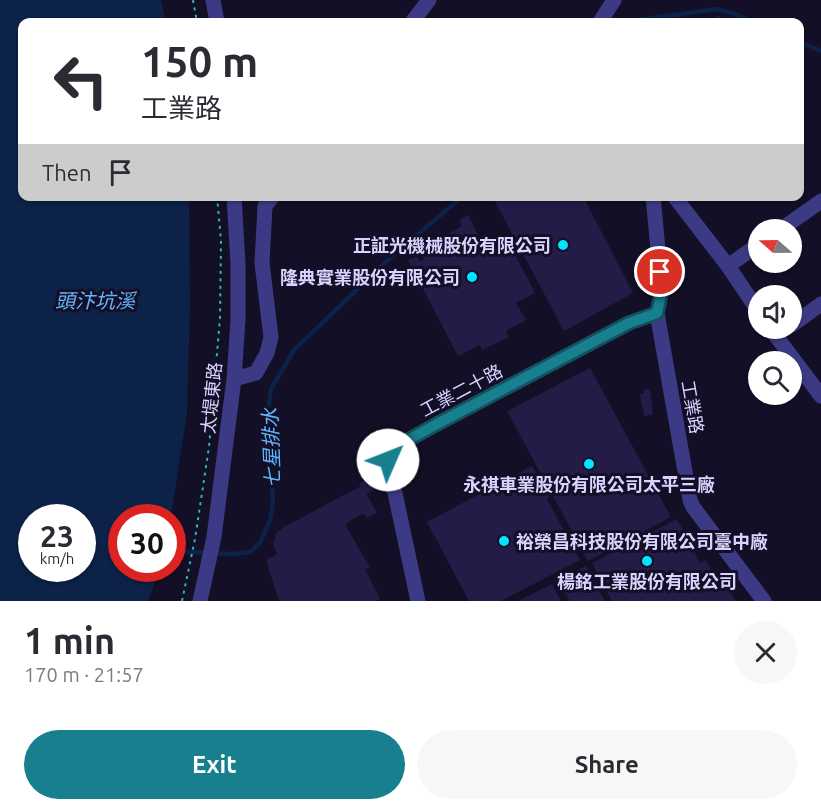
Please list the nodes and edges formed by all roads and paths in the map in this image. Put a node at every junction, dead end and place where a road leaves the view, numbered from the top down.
1 (193, 0) edge
2 (213, 0) edge
3 (429, 0) edge
4 (614, 0) edge
5 (196, 18) edge
6 (216, 18) edge
7 (415, 18) edge
8 (603, 18) edge
9 (217, 201) edge
10 (234, 201) edge
11 (269, 201) edge
12 (652, 201) edge
13 (678, 201) edge
14 (821, 201) edge
15 (796, 219) edge
16 (748, 252) edge
17 (728, 266) junction
18 (748, 296) edge
19 (821, 304) edge
20 (657, 313) junction
21 (802, 318) edge
22 (783, 339) edge
23 (234, 379) junction
24 (821, 396) edge
25 (182, 601) edge
26 (200, 601) edge
27 (418, 601) edge
28 (764, 601) edge

1 - 5 path
2 - 6 street
3 - 7 street
4 - 8 street
9 - 25 path
10 - 23 street, 太堤東路
11 - 23 street
12 - 20 street, 工業路
13 - 17 street
14 - 15 street
16 - 17 street
17 - 18 street
19 - 21 street
20 - 27 street, 工業二十路
20 - 28 street, 工業路
22 - 24 street
23 - 26 street, 太堤東路

